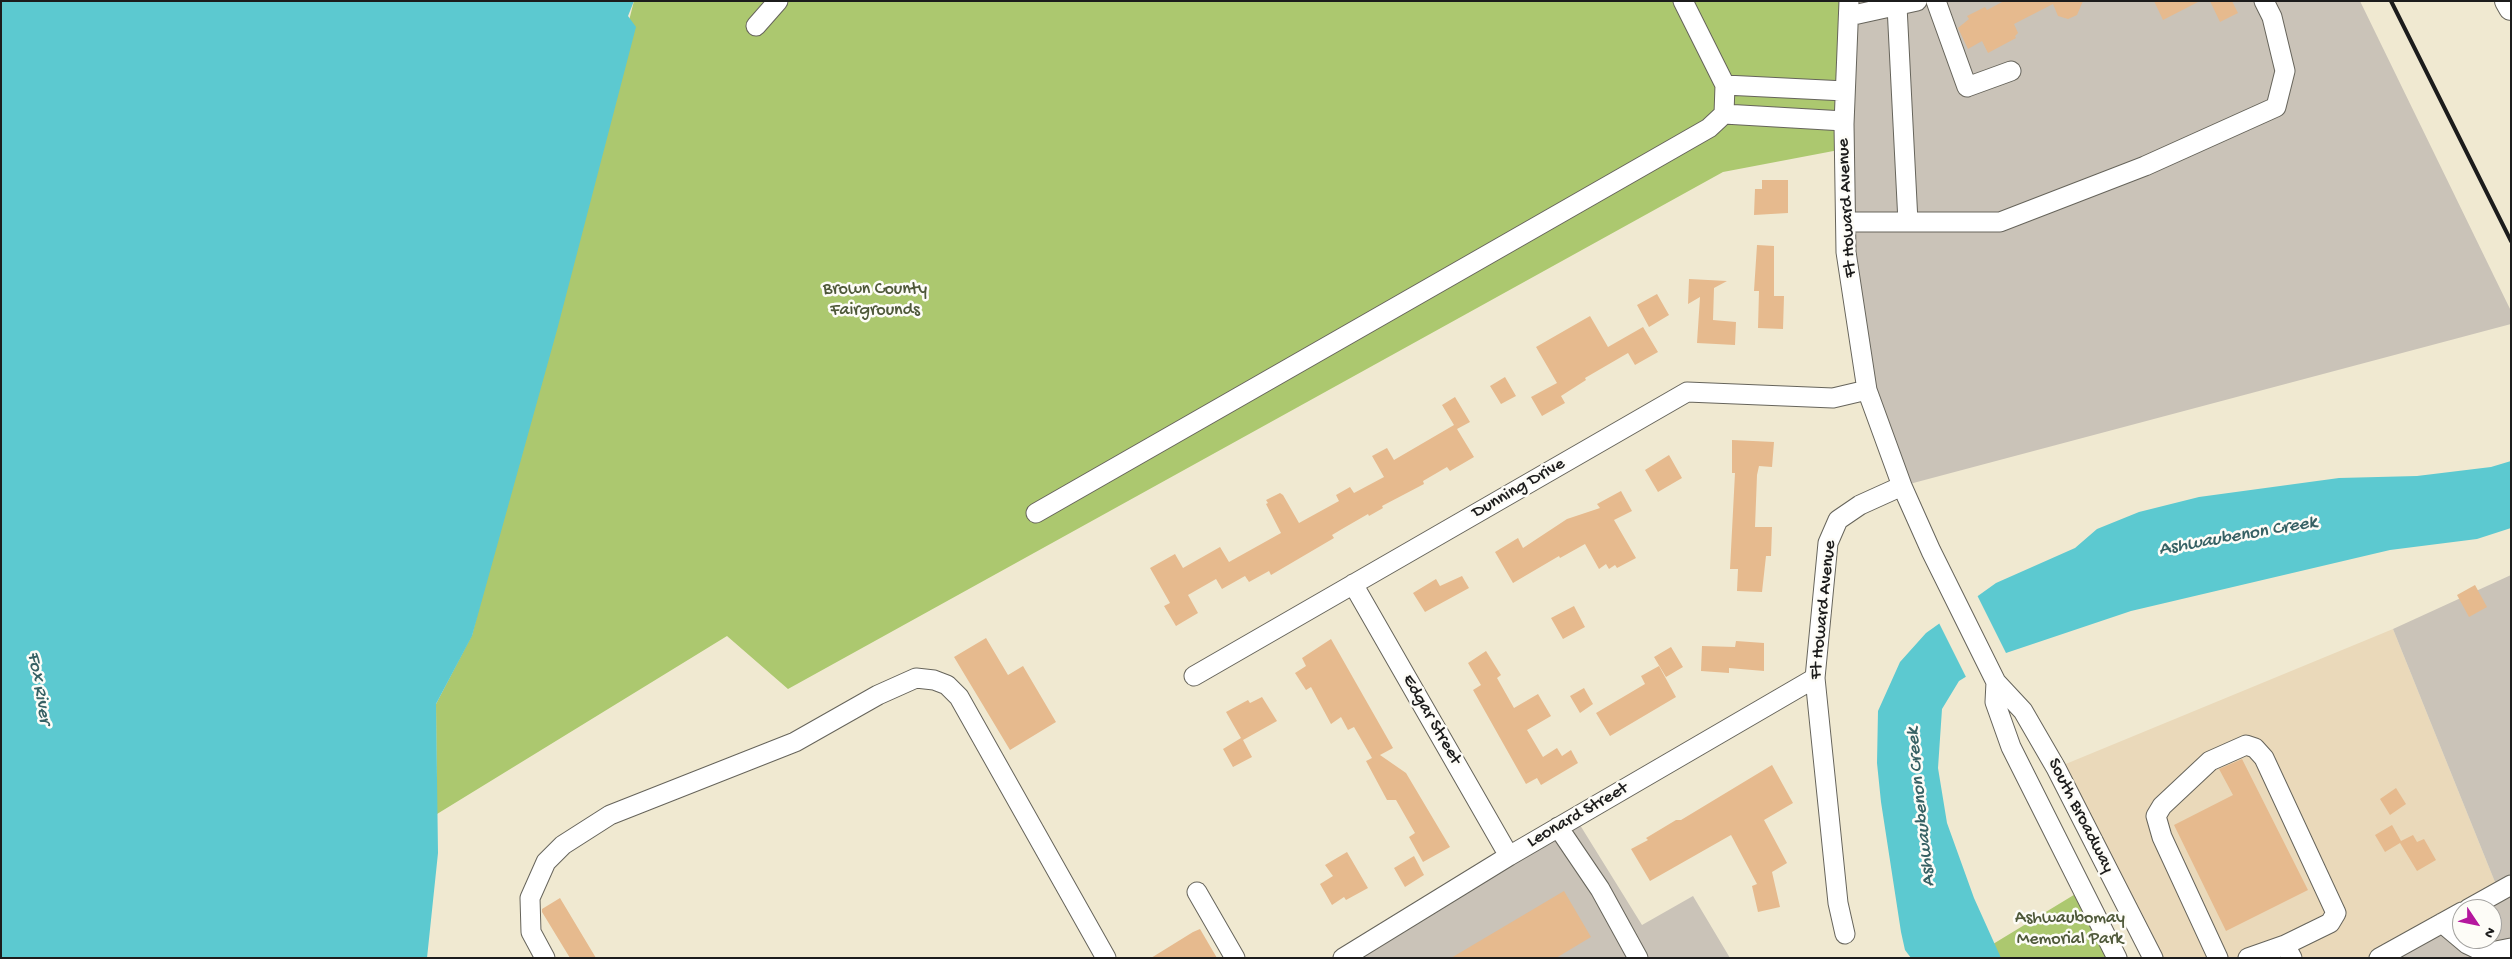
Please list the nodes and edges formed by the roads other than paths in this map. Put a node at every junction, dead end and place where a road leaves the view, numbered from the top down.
1 (778, 1) edge
2 (1682, 1) edge
3 (1917, 1) edge
4 (1936, 1) edge
5 (2264, 1) edge
6 (2507, 1) edge
7 (1897, 6) junction
8 (2511, 8) edge
9 (1849, 9) edge
10 (756, 26) dead end
11 (2011, 71) dead end
12 (1725, 85) junction
13 (1845, 91) junction
14 (1724, 114) junction
15 (1844, 121) junction
16 (1846, 222) junction
17 (1908, 222) junction
18 (1867, 390) junction
19 (1902, 486) junction
20 (1036, 513) dead end
21 (1354, 584) junction
22 (1194, 676) dead end
23 (1815, 678) junction
24 (1996, 682) junction
25 (1558, 827) junction
26 (1509, 856) junction
27 (2511, 885) edge
28 (1197, 892) dead end
29 (2486, 899) edge
30 (2452, 918) edge
31 (2442, 923) junction
32 (1845, 934) dead end
33 (2511, 948) edge
34 (2288, 951) edge
35 (545, 958) edge
36 (1106, 958) edge
37 (1236, 958) edge
38 (1344, 958) edge
39 (1638, 958) edge
40 (2117, 958) edge
41 (2153, 958) edge
42 (2218, 958) edge
43 (2248, 958) edge
44 (2379, 958) edge

1 - 10 street
2 - 12 street
3 - 7 street
4 - 11 street
5 - 17 street
6 - 8 main road
7 - 9 street
7 - 17 street
9 - 13 street, Ft Howard Avenue
12 - 13 street
12 - 14 street
13 - 15 street, Ft Howard Avenue
14 - 15 street
14 - 20 street
15 - 16 street, Ft Howard Avenue
16 - 17 street
16 - 18 street, Ft Howard Avenue
18 - 19 street, Ft Howard Avenue
18 - 21 street, Dunning Drive
19 - 23 street, Ft Howard Avenue
19 - 24 street, South Broadway
21 - 22 street, Dunning Drive
21 - 26 street, Edgar Street
23 - 25 street, Leonard Street
23 - 32 street, Ft Howard Avenue
24 - 40 street, South Broadway
24 - 41 street, South Broadway
25 - 26 street, Leonard Street
25 - 39 street
26 - 38 street, Leonard Street
27 - 29 street
28 - 37 street
30 - 31 street
31 - 33 street
31 - 44 street
34 - 42 street
34 - 43 street
35 - 36 street

